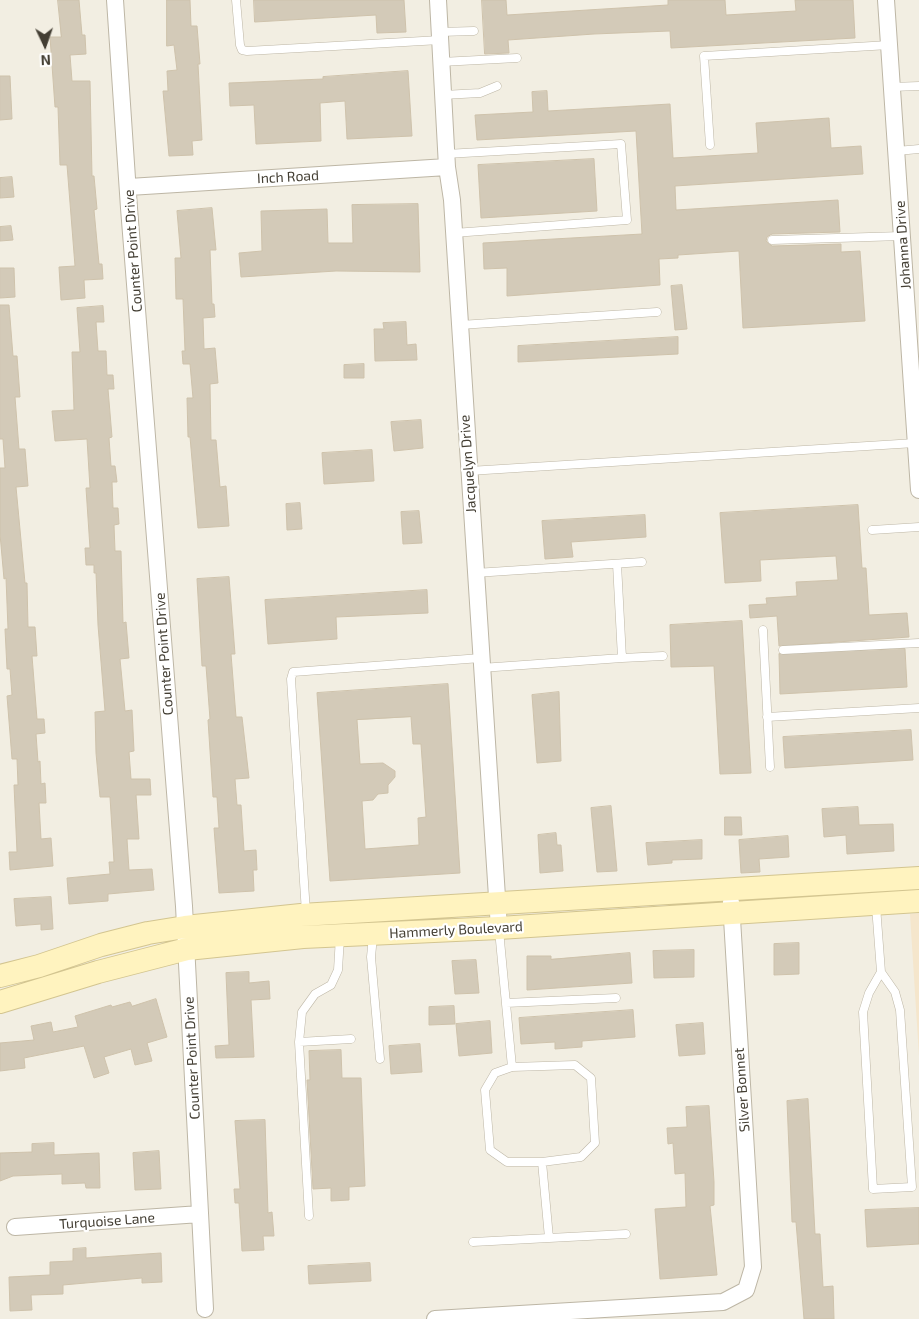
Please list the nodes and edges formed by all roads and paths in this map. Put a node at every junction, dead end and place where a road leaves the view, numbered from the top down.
1 (116, 0) edge
2 (236, 0) edge
3 (438, 0) edge
4 (886, 0) edge
5 (474, 30) dead end
6 (440, 36) junction
7 (889, 45) junction
8 (517, 58) dead end
9 (441, 62) junction
10 (498, 86) dead end
11 (919, 86) edge
12 (892, 87) junction
13 (443, 95) junction
14 (710, 145) dead end
15 (919, 149) edge
16 (897, 151) junction
17 (446, 161) junction
18 (129, 187) junction
19 (454, 233) junction
20 (902, 236) junction
21 (772, 240) dead end
22 (657, 312) dead end
23 (460, 325) junction
24 (915, 360) edge
25 (915, 443) junction
26 (469, 471) junction
27 (919, 481) edge
28 (919, 527) edge
29 (872, 530) dead end
30 (642, 562) dead end
31 (617, 564) junction
32 (475, 573) junction
33 (763, 630) dead end
34 (919, 642) edge
35 (783, 650) dead end
36 (663, 656) dead end
37 (622, 658) junction
38 (481, 663) junction
39 (919, 708) edge
40 (767, 717) junction
41 (770, 767) dead end
42 (919, 878) edge
43 (730, 890) junction
44 (919, 902) edge
45 (496, 904) junction
46 (875, 904) junction
47 (731, 913) junction
48 (306, 915) junction
49 (185, 927) junction
50 (499, 928) junction
51 (373, 934) junction
52 (340, 935) junction
53 (186, 949) junction
54 (881, 972) junction
55 (0, 976) edge
56 (616, 998) dead end
57 (0, 1002) edge
58 (506, 1003) junction
59 (351, 1039) dead end
60 (299, 1042) junction
61 (380, 1059) dead end
62 (512, 1067) junction
63 (542, 1162) junction
64 (200, 1214) junction
65 (309, 1216) dead end
66 (15, 1227) dead end
67 (626, 1234) dead end
68 (549, 1238) junction
69 (473, 1242) dead end
70 (205, 1309) dead end
71 (435, 1319) edge

1 - 18 street, Counter Point Drive
2 - 6 lane
3 - 6 street, Jacquelyn Drive
4 - 7 street, Johanna Drive
5 - 6 lane
6 - 9 street, Jacquelyn Drive
7 - 12 street, Johanna Drive
7 - 14 lane
8 - 9 lane
9 - 13 street, Jacquelyn Drive
10 - 13 lane
11 - 12 lane
12 - 16 street, Johanna Drive
13 - 17 street, Jacquelyn Drive
15 - 16 lane
16 - 20 street, Johanna Drive
17 - 18 street, Inch Road
17 - 19 street, Jacquelyn Drive
17 - 19 lane
18 - 49 street, Counter Point Drive
19 - 23 street, Jacquelyn Drive
20 - 21 lane
20 - 24 street, Johanna Drive
22 - 23 lane
23 - 26 street, Jacquelyn Drive
24 - 25 street, Johanna Drive
25 - 26 lane
25 - 27 street, Johanna Drive
26 - 32 street, Jacquelyn Drive
28 - 29 lane
30 - 31 lane
31 - 32 lane
31 - 37 lane
32 - 38 street, Jacquelyn Drive
33 - 40 lane
34 - 35 lane
36 - 37 lane
37 - 38 lane
38 - 45 street, Jacquelyn Drive
38 - 48 lane
39 - 40 lane
40 - 41 lane
42 - 43 main road, Hammerly Boulevard
43 - 45 main road, Hammerly Boulevard
43 - 47 street, Silver Bonnet
44 - 46 main road, Hammerly Boulevard
45 - 48 main road, Hammerly Boulevard
45 - 50 street, Jacquelyn Drive
46 - 47 main road, Hammerly Boulevard
46 - 54 lane
47 - 50 main road, Hammerly Boulevard
47 - 71 street, Silver Bonnet
48 - 49 main road, Hammerly Boulevard
49 - 53 street, Counter Point Drive
49 - 55 main road, Hammerly Boulevard
50 - 51 main road, Hammerly Boulevard
50 - 58 lane
51 - 52 main road, Hammerly Boulevard
51 - 61 lane
52 - 53 main road, Hammerly Boulevard
52 - 60 lane
53 - 57 main road, Hammerly Boulevard
53 - 64 street, Counter Point Drive
54 - 54 lane
56 - 58 lane
58 - 62 lane
59 - 60 lane
60 - 65 lane
62 - 63 lane
62 - 63 lane
63 - 68 lane
64 - 66 street, Turquoise Lane
64 - 70 street, Counter Point Drive
67 - 68 lane
68 - 69 lane

